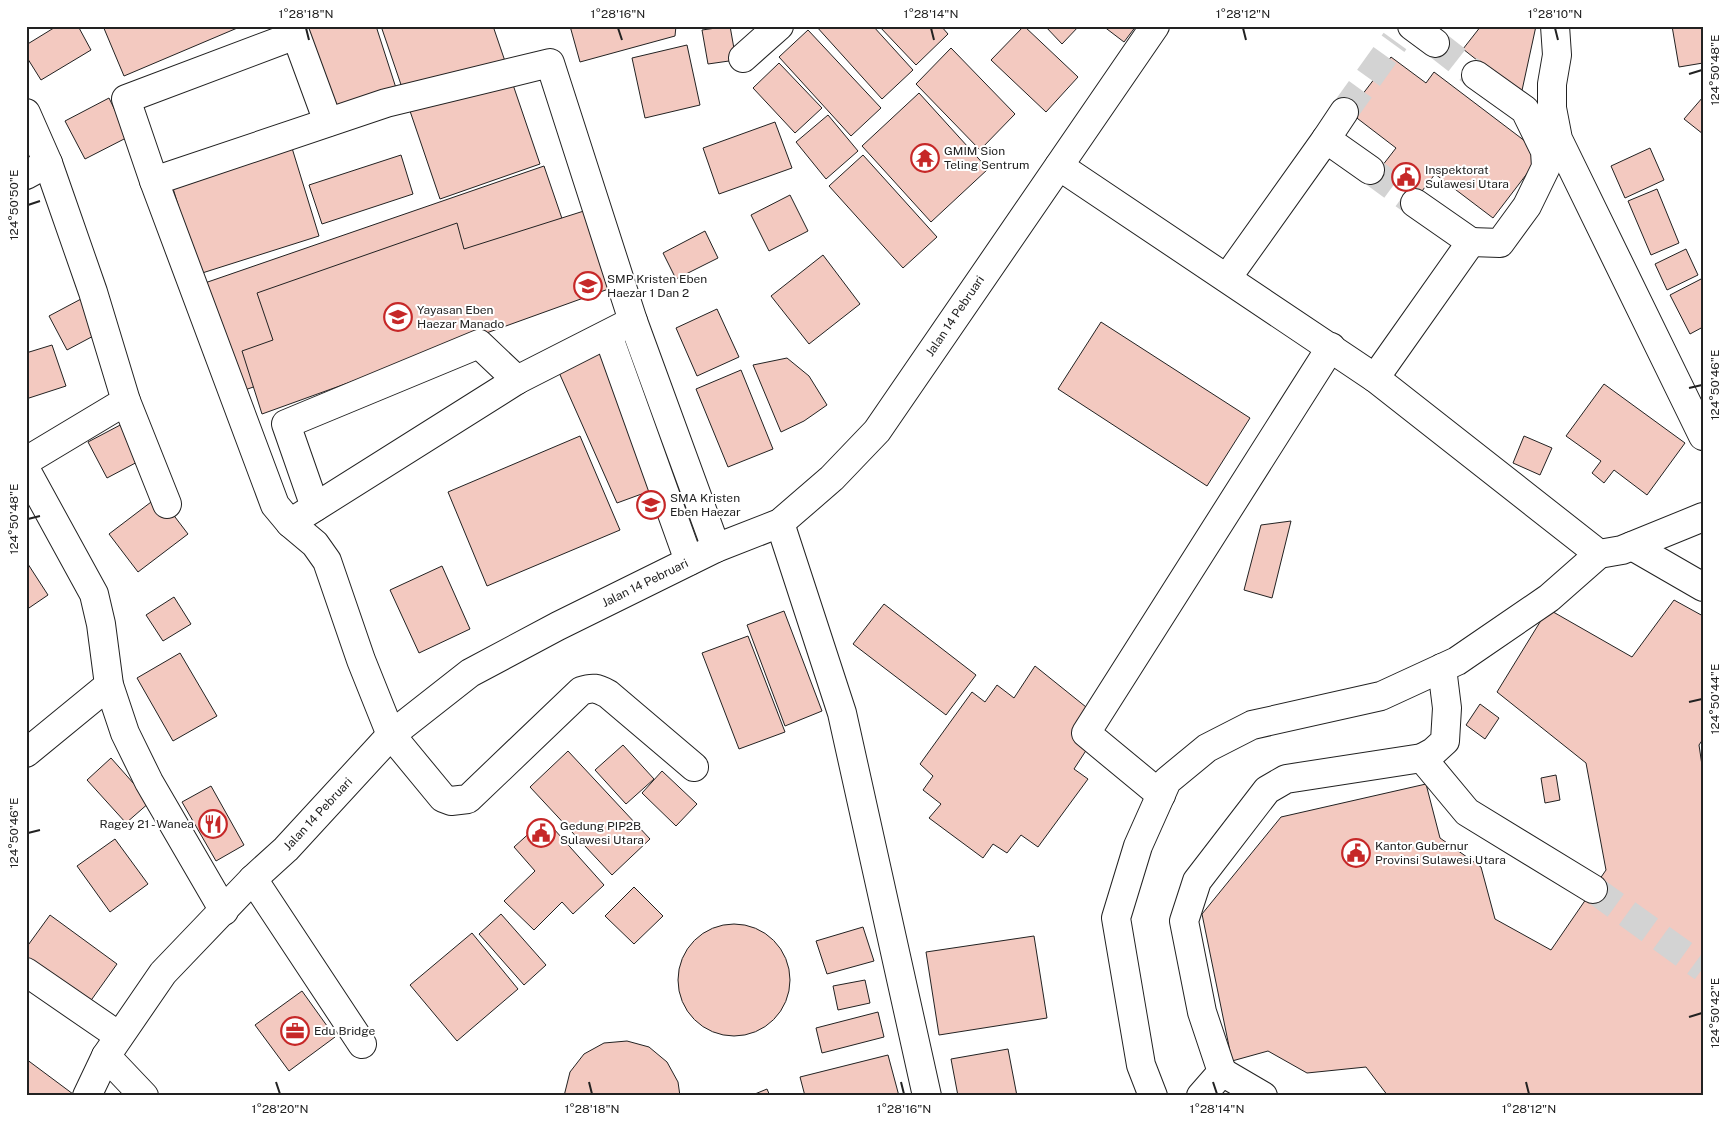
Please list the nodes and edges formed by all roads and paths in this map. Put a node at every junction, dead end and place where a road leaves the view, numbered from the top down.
1 (780, 26) edge
2 (1155, 26) edge
3 (1555, 26) edge
4 (1404, 31) edge
5 (1435, 43) tunnel mouth
6 (743, 58) dead end
7 (1476, 75) tunnel mouth
8 (1344, 112) tunnel mouth
9 (26, 113) edge
10 (328, 122) junction
11 (1326, 139) junction
12 (1059, 166) junction
13 (37, 169) edge
14 (1370, 170) tunnel mouth
15 (154, 181) junction
16 (1415, 203) tunnel mouth
17 (1471, 242) junction
18 (1227, 278) junction
19 (633, 322) junction
20 (608, 335) junction
21 (1331, 347) junction
22 (1376, 378) junction
23 (517, 380) junction
24 (126, 402) junction
25 (1703, 436) edge
26 (26, 461) edge
27 (26, 470) edge
28 (167, 504) dead end
29 (315, 508) junction
30 (1703, 517) edge
31 (290, 523) junction
32 (780, 523) junction
33 (1632, 546) junction
34 (716, 548) junction
35 (1599, 554) junction
36 (689, 561) junction
37 (1703, 587) edge
38 (1442, 668) junction
39 (109, 685) junction
40 (391, 735) junction
41 (26, 753) edge
42 (1422, 758) junction
43 (694, 767) dead end
44 (1161, 795) junction
45 (253, 879) junction
46 (1593, 889) tunnel mouth
47 (224, 911) junction
48 (26, 972) edge
49 (362, 1044) dead end
50 (113, 1046) junction
51 (1222, 1072) junction
52 (87, 1096) edge
53 (144, 1096) edge
54 (926, 1096) edge
55 (1153, 1096) edge
56 (1201, 1096) edge
57 (1263, 1096) edge

1 - 6 street
2 - 12 street, Jalan 14 Pebruari
3 - 25 street
4 - 5 street
7 - 17 street
8 - 11 street
9 - 13 street
10 - 15 street
10 - 15 street
10 - 19 street
11 - 14 street
11 - 18 street
12 - 18 street
12 - 32 street, Jalan 14 Pebruari
13 - 24 street
15 - 31 street
16 - 17 street
17 - 22 street
18 - 21 street
19 - 20 street
19 - 34 street
20 - 23 street
20 - 36 street
21 - 22 street
21 - 44 street
22 - 35 street
23 - 29 street
23 - 29 street
24 - 26 street
24 - 28 street
27 - 39 street
29 - 31 street
30 - 33 street
31 - 40 street
32 - 34 street, Jalan 14 Pebruari
32 - 54 street
33 - 35 street
33 - 37 street
34 - 36 street, Jalan 14 Pebruari
35 - 38 street
36 - 40 street, Jalan 14 Pebruari
38 - 42 street
38 - 44 street
39 - 41 street
39 - 47 street
40 - 43 street
40 - 45 street, Jalan 14 Pebruari
42 - 46 street
42 - 51 street
44 - 55 street
45 - 47 street, Jalan 14 Pebruari
45 - 49 street
47 - 50 street, Jalan 14 Pebruari
48 - 50 street
50 - 52 street, Jalan 14 Pebruari
50 - 53 street
51 - 56 street
51 - 57 street

